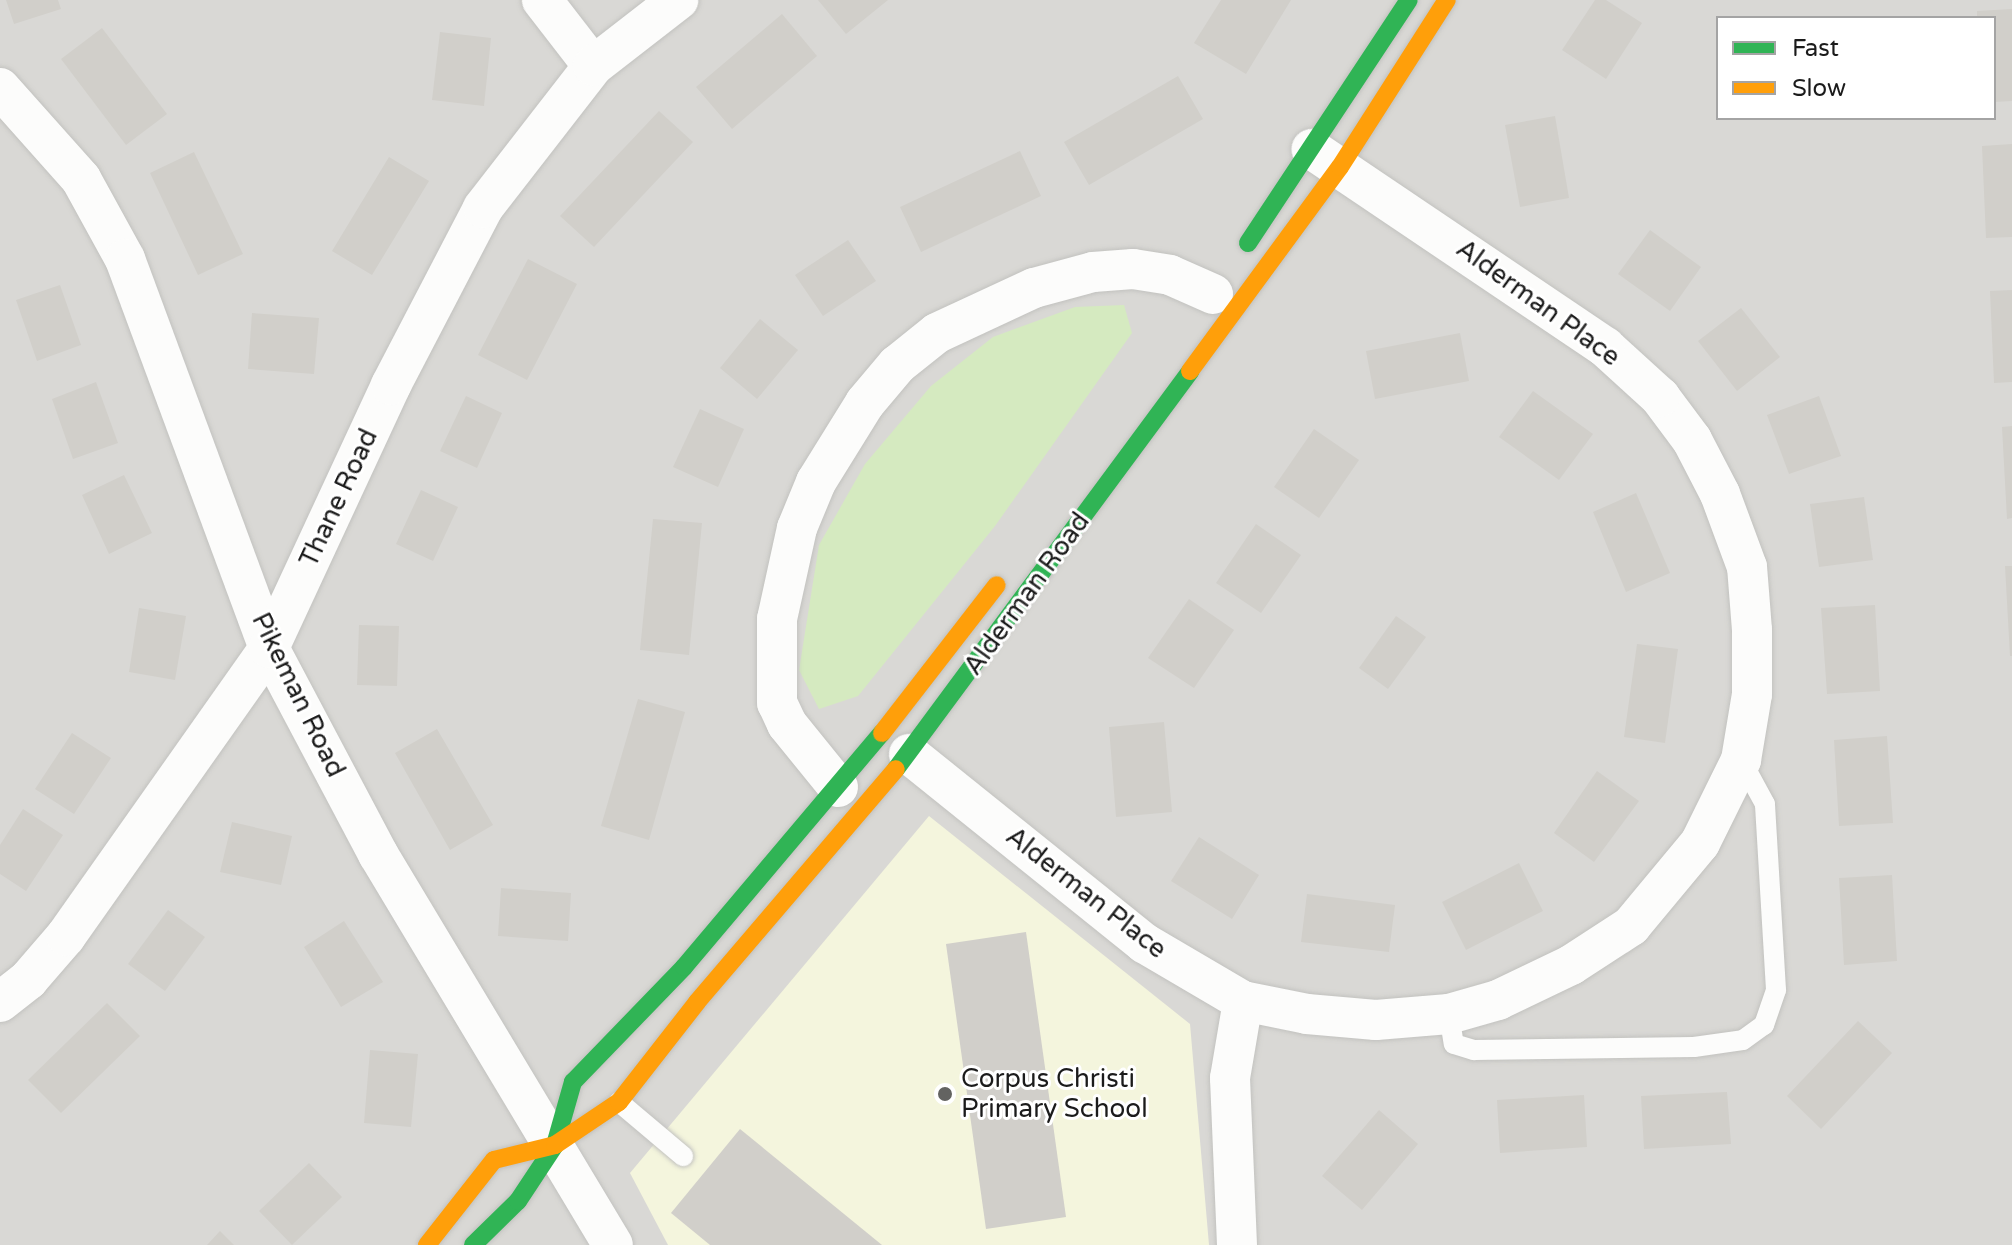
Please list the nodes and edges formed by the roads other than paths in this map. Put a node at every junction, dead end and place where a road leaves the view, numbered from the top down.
1 (542, 0) edge
2 (678, 0) edge
3 (1409, 0) edge
4 (1447, 0) edge
5 (593, 66) junction
6 (0, 88) edge
7 (1326, 158) junction
8 (1240, 255) dead end
9 (1213, 294) dead end
10 (1012, 566) dead end
11 (269, 648) junction
12 (909, 754) junction
13 (1741, 760) junction
14 (838, 787) junction
15 (1243, 1001) junction
16 (0, 1002) edge
17 (1449, 1014) junction
18 (619, 1102) junction
19 (555, 1145) junction
20 (683, 1156) dead end
21 (427, 1245) edge
22 (473, 1245) edge
23 (613, 1245) edge
24 (1237, 1245) edge

1 - 5 street
2 - 5 street, Thane Road
3 - 7 street, Alderman Road
4 - 7 street, Alderman Road
5 - 11 street, Thane Road
6 - 11 street, Pikeman Road
7 - 8 street, Alderman Road
7 - 12 street, Alderman Road
7 - 13 street, Alderman Place
9 - 14 street
10 - 14 street, Alderman Road
11 - 16 street, Thane Road
11 - 19 street, Pikeman Road
12 - 15 street, Alderman Place
12 - 18 street, Alderman Road
13 - 17 street, Alderman Place
13 - 17 lane
14 - 19 street, Alderman Road
15 - 17 street, Alderman Place
15 - 24 street
18 - 19 street, Alderman Road
18 - 20 lane
19 - 21 street, Alderman Road
19 - 22 street, Alderman Road
19 - 23 street, Pikeman Road

